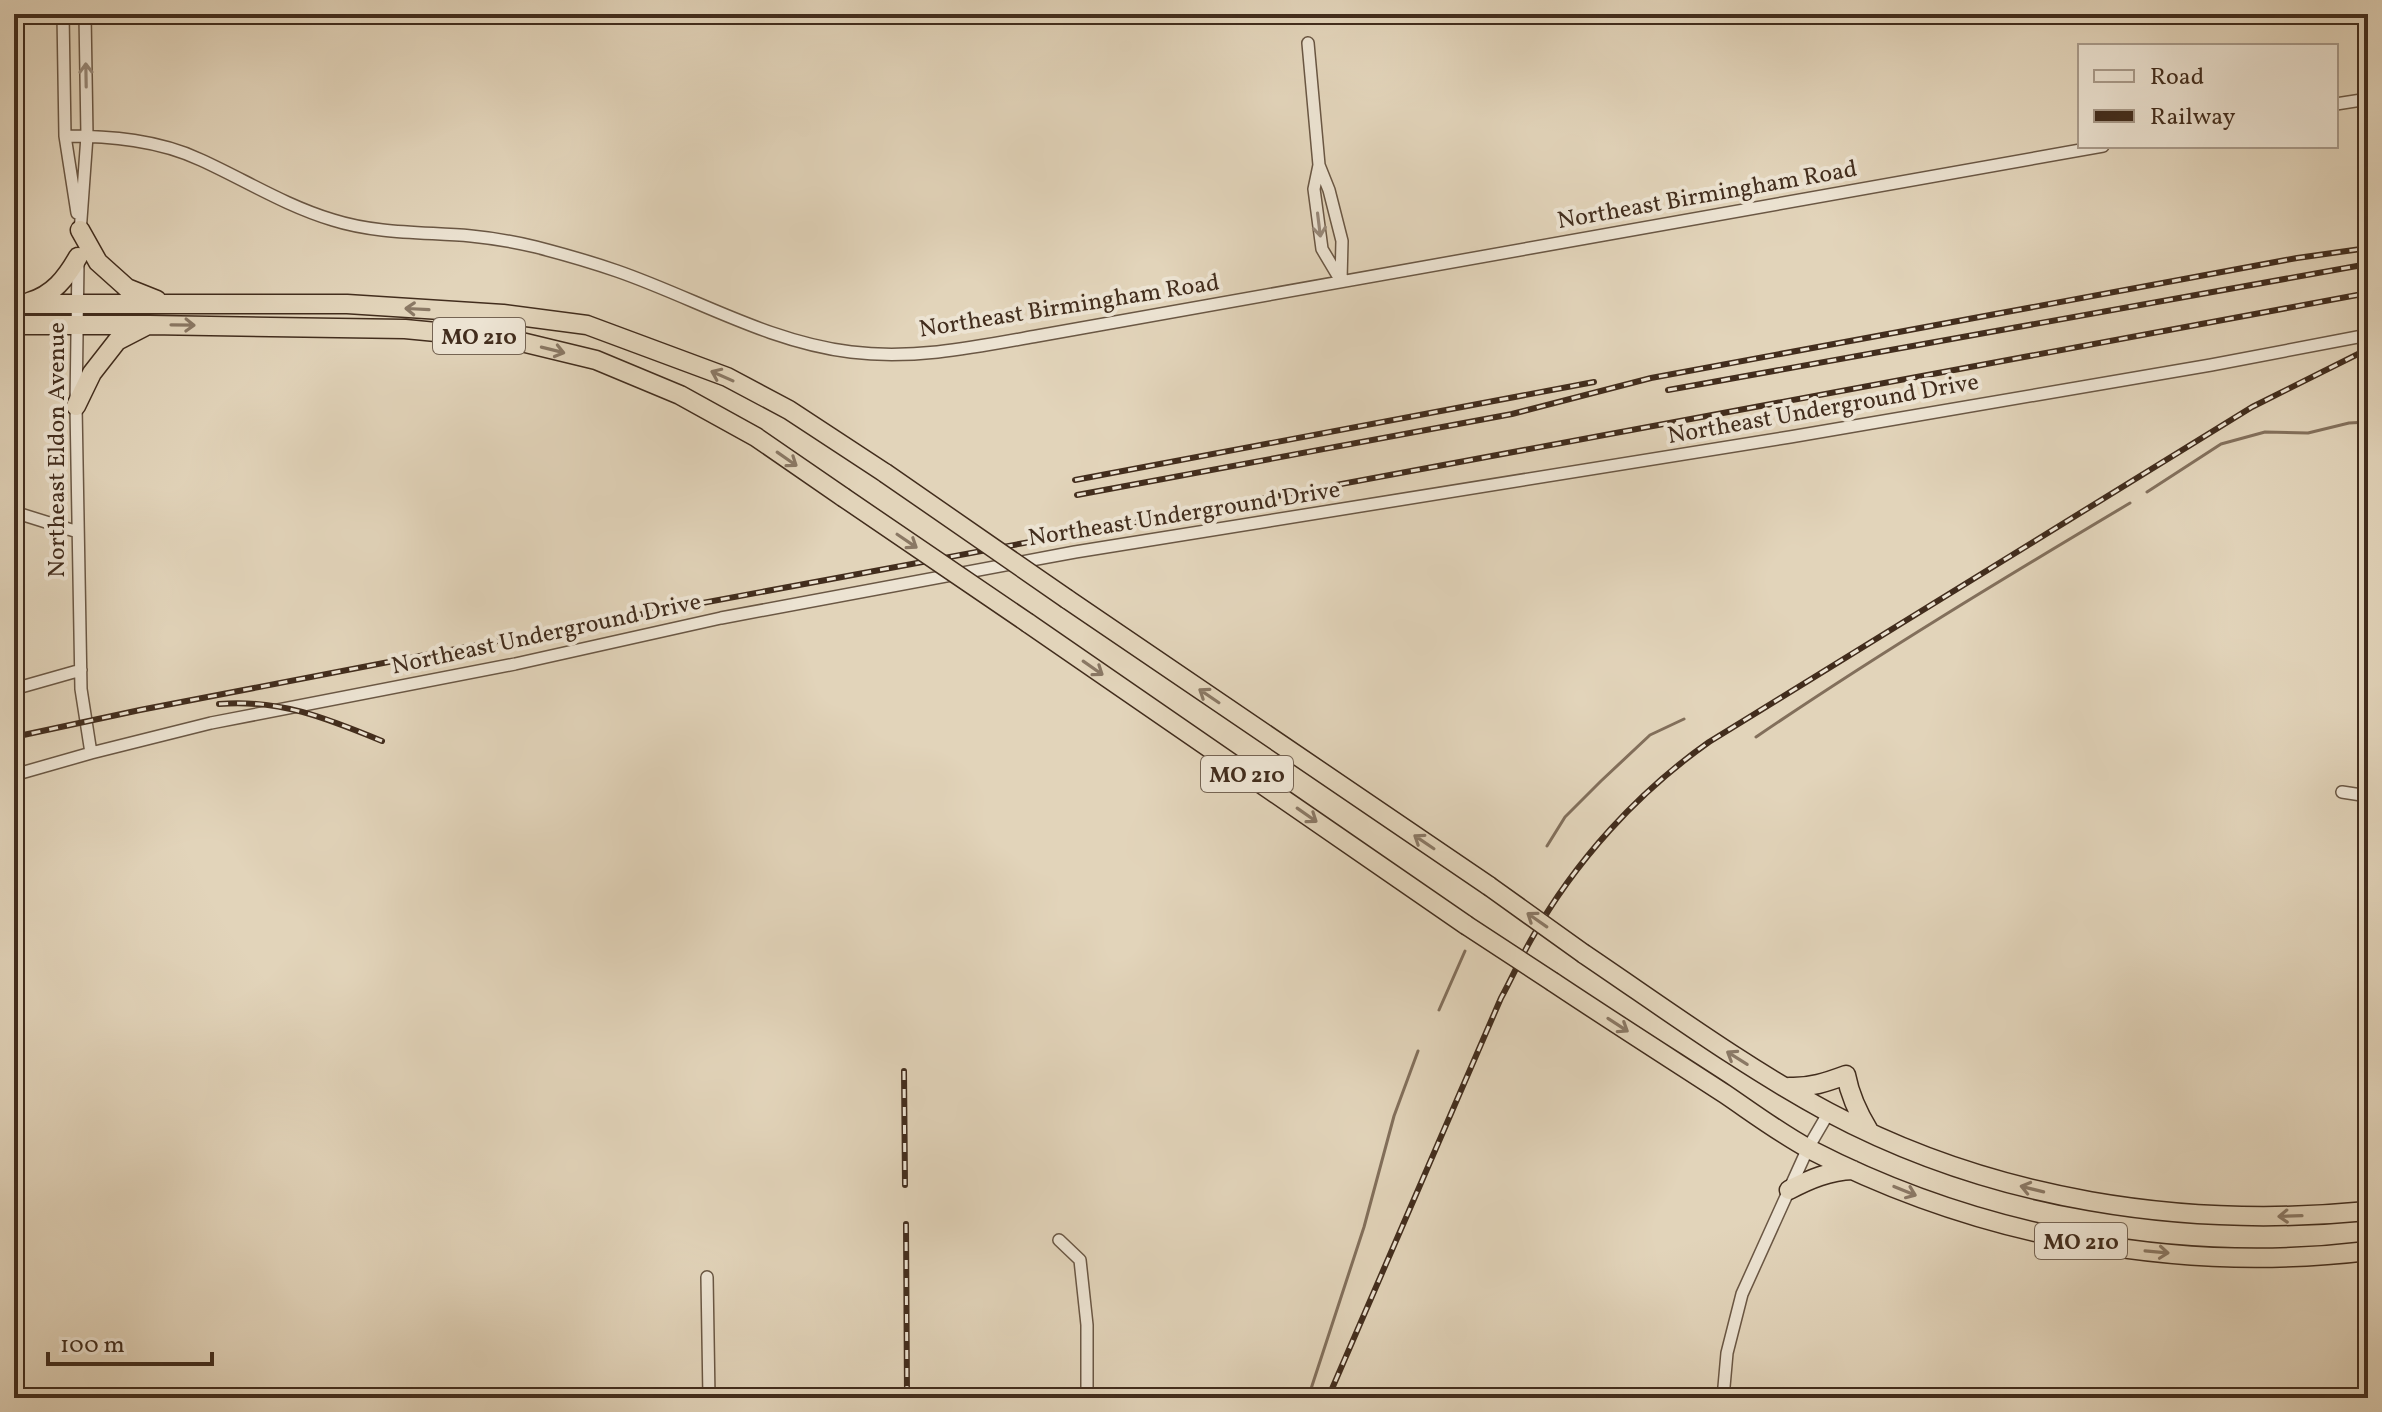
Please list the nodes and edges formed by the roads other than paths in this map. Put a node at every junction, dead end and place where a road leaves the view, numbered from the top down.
1 (63, 14) edge
2 (85, 14) edge
3 (1308, 43) dead end
4 (2368, 99) edge
5 (2338, 104) edge
6 (65, 136) junction
7 (87, 136) junction
8 (2092, 148) edge
9 (1319, 165) junction
10 (80, 230) junction
11 (78, 257) junction
12 (1341, 281) junction
13 (17, 304) edge
14 (77, 305) junction
15 (167, 305) junction
16 (77, 324) junction
17 (14, 325) edge
18 (149, 325) junction
19 (2368, 335) edge
20 (76, 406) junction
21 (14, 512) edge
22 (78, 532) junction
23 (81, 670) junction
24 (14, 689) edge
25 (91, 753) junction
26 (14, 775) edge
27 (2342, 792) dead end
28 (2368, 796) edge
29 (1785, 1087) junction
30 (1829, 1112) junction
31 (1869, 1131) junction
32 (1808, 1148) junction
33 (1853, 1170) junction
34 (1789, 1190) junction
35 (2368, 1211) edge
36 (1059, 1240) dead end
37 (2368, 1251) edge
38 (707, 1277) dead end
39 (709, 1398) edge
40 (1087, 1398) edge
41 (1723, 1398) edge

1 - 6 street, Northeast Eldon Avenue
7 -> 2 street, Northeast Eldon Avenue
3 - 9 street
4 - 5 street
6 - 7 street, Northeast Birmingham Road
6 - 10 street, Northeast Eldon Avenue
7 - 10 street, Northeast Eldon Avenue
7 - 12 street, Northeast Birmingham Road
8 - 12 street, Northeast Birmingham Road
9 - 12 street
9 -> 12 street
10 - 11 street, Northeast Eldon Avenue
10 - 15 highway
11 - 13 highway
11 - 14 street, Northeast Eldon Avenue
13 - 14 highway, MO 210
14 - 15 highway, MO 210
14 - 16 street, Northeast Eldon Avenue
29 -> 15 highway, MO 210, bridge
16 - 17 highway, MO 210
16 - 18 highway, MO 210
16 - 20 street, Northeast Eldon Avenue
18 - 20 highway
18 -> 32 highway, MO 210, bridge
19 - 25 street, Northeast Underground Drive
20 - 22 street, Northeast Eldon Avenue
21 - 22 street
22 - 23 street, Northeast Eldon Avenue
23 - 24 street
23 - 25 street, Northeast Eldon Avenue
25 - 26 street, Northeast Underground Drive
27 - 28 street
29 - 30 highway, MO 210
29 - 31 highway
30 - 31 highway, MO 210
30 - 32 street
35 -> 31 highway, MO 210
32 - 33 highway, MO 210
32 - 34 street
33 - 34 highway
33 -> 37 highway, MO 210
34 - 41 street
36 - 40 street
38 - 39 street

